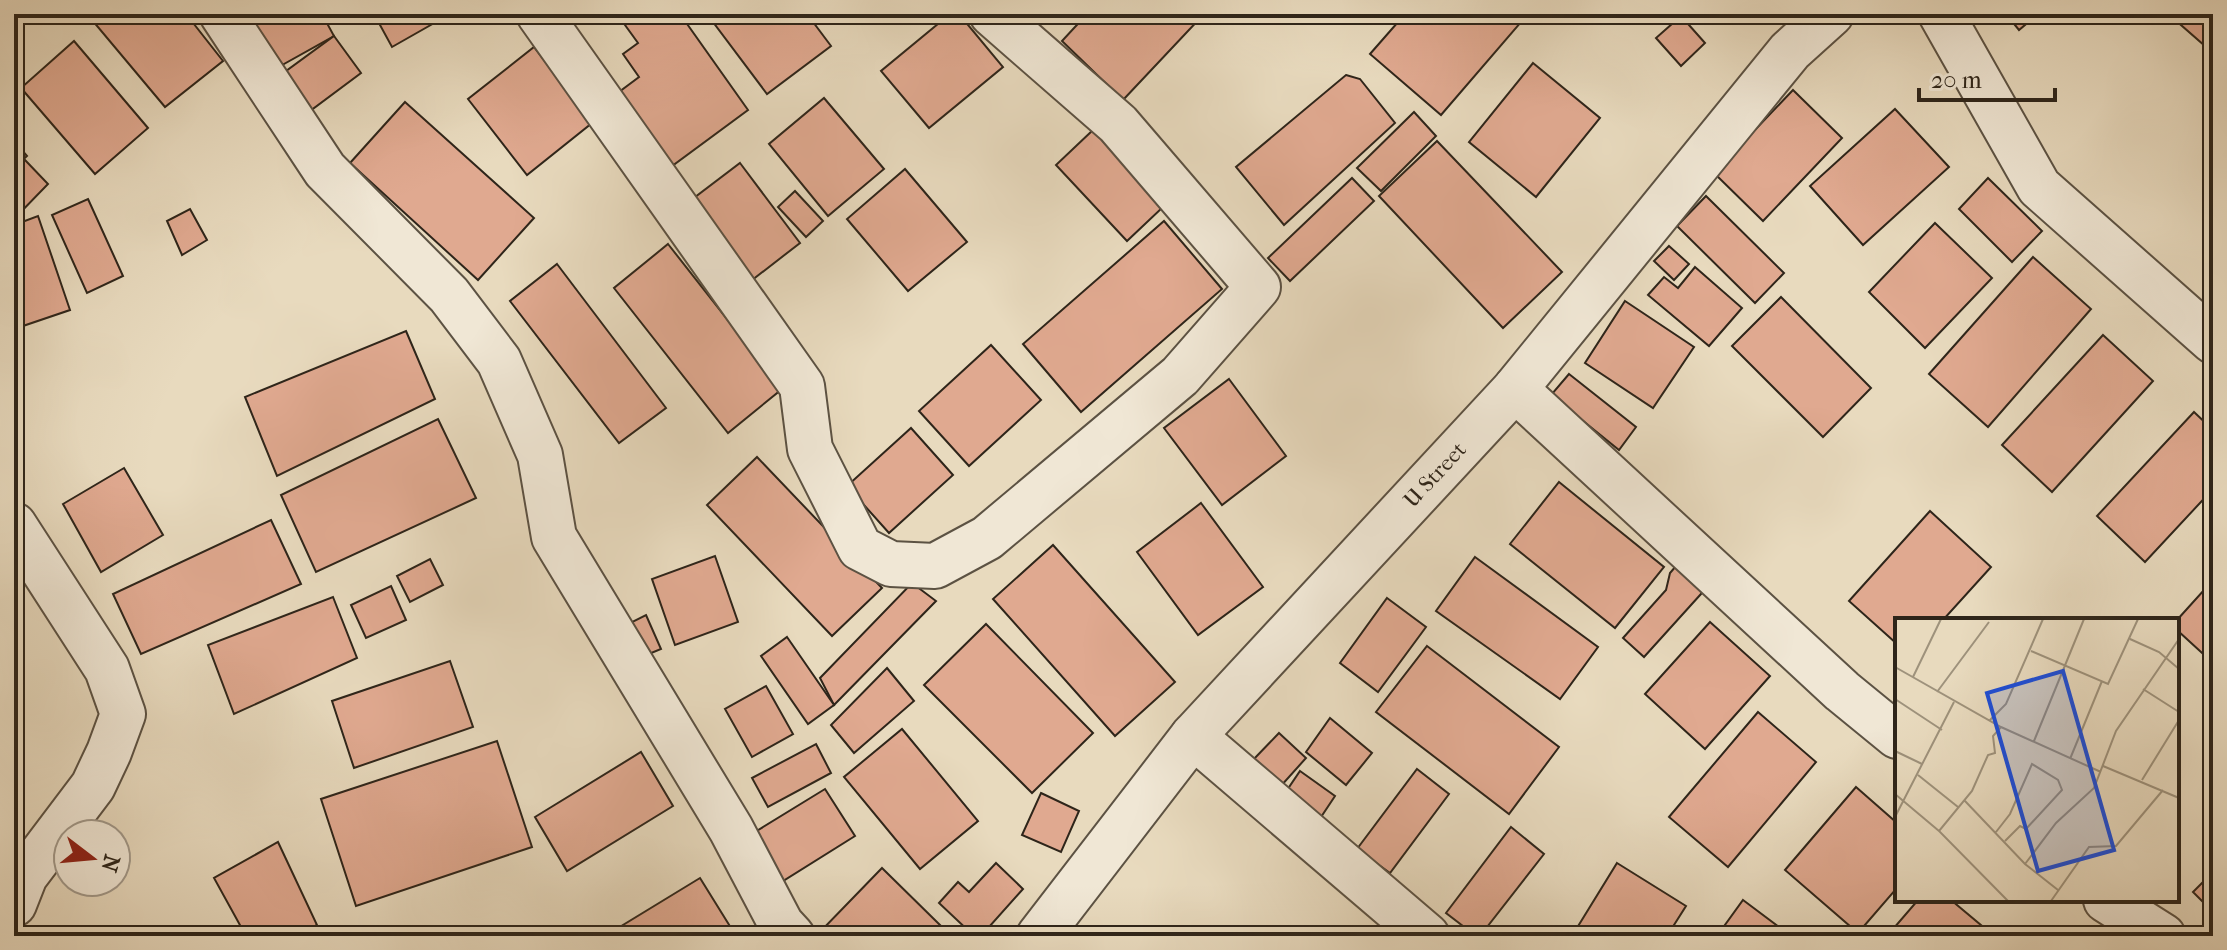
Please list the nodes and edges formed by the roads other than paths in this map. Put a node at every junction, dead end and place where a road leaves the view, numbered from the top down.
1 (222, 14) edge
2 (539, 14) edge
3 (992, 14) edge
4 (1831, 14) edge
5 (1941, 14) edge
6 (1786, 32) edge
7 (2213, 341) edge
8 (1515, 389) junction
9 (14, 525) edge
10 (1895, 734) edge
11 (1193, 736) junction
12 (2109, 902) edge
13 (14, 904) edge
14 (14, 927) edge
15 (17, 936) edge
16 (792, 936) edge
17 (1039, 936) edge
18 (1427, 936) edge
19 (2163, 936) edge

1 - 16 street
2 - 3 street
4 - 6 street, U Street
5 - 7 street
6 - 8 street, U Street
8 - 10 street
8 - 11 street, U Street
9 - 13 street
11 - 17 street, U Street
11 - 18 street
12 - 19 street
14 - 15 street

